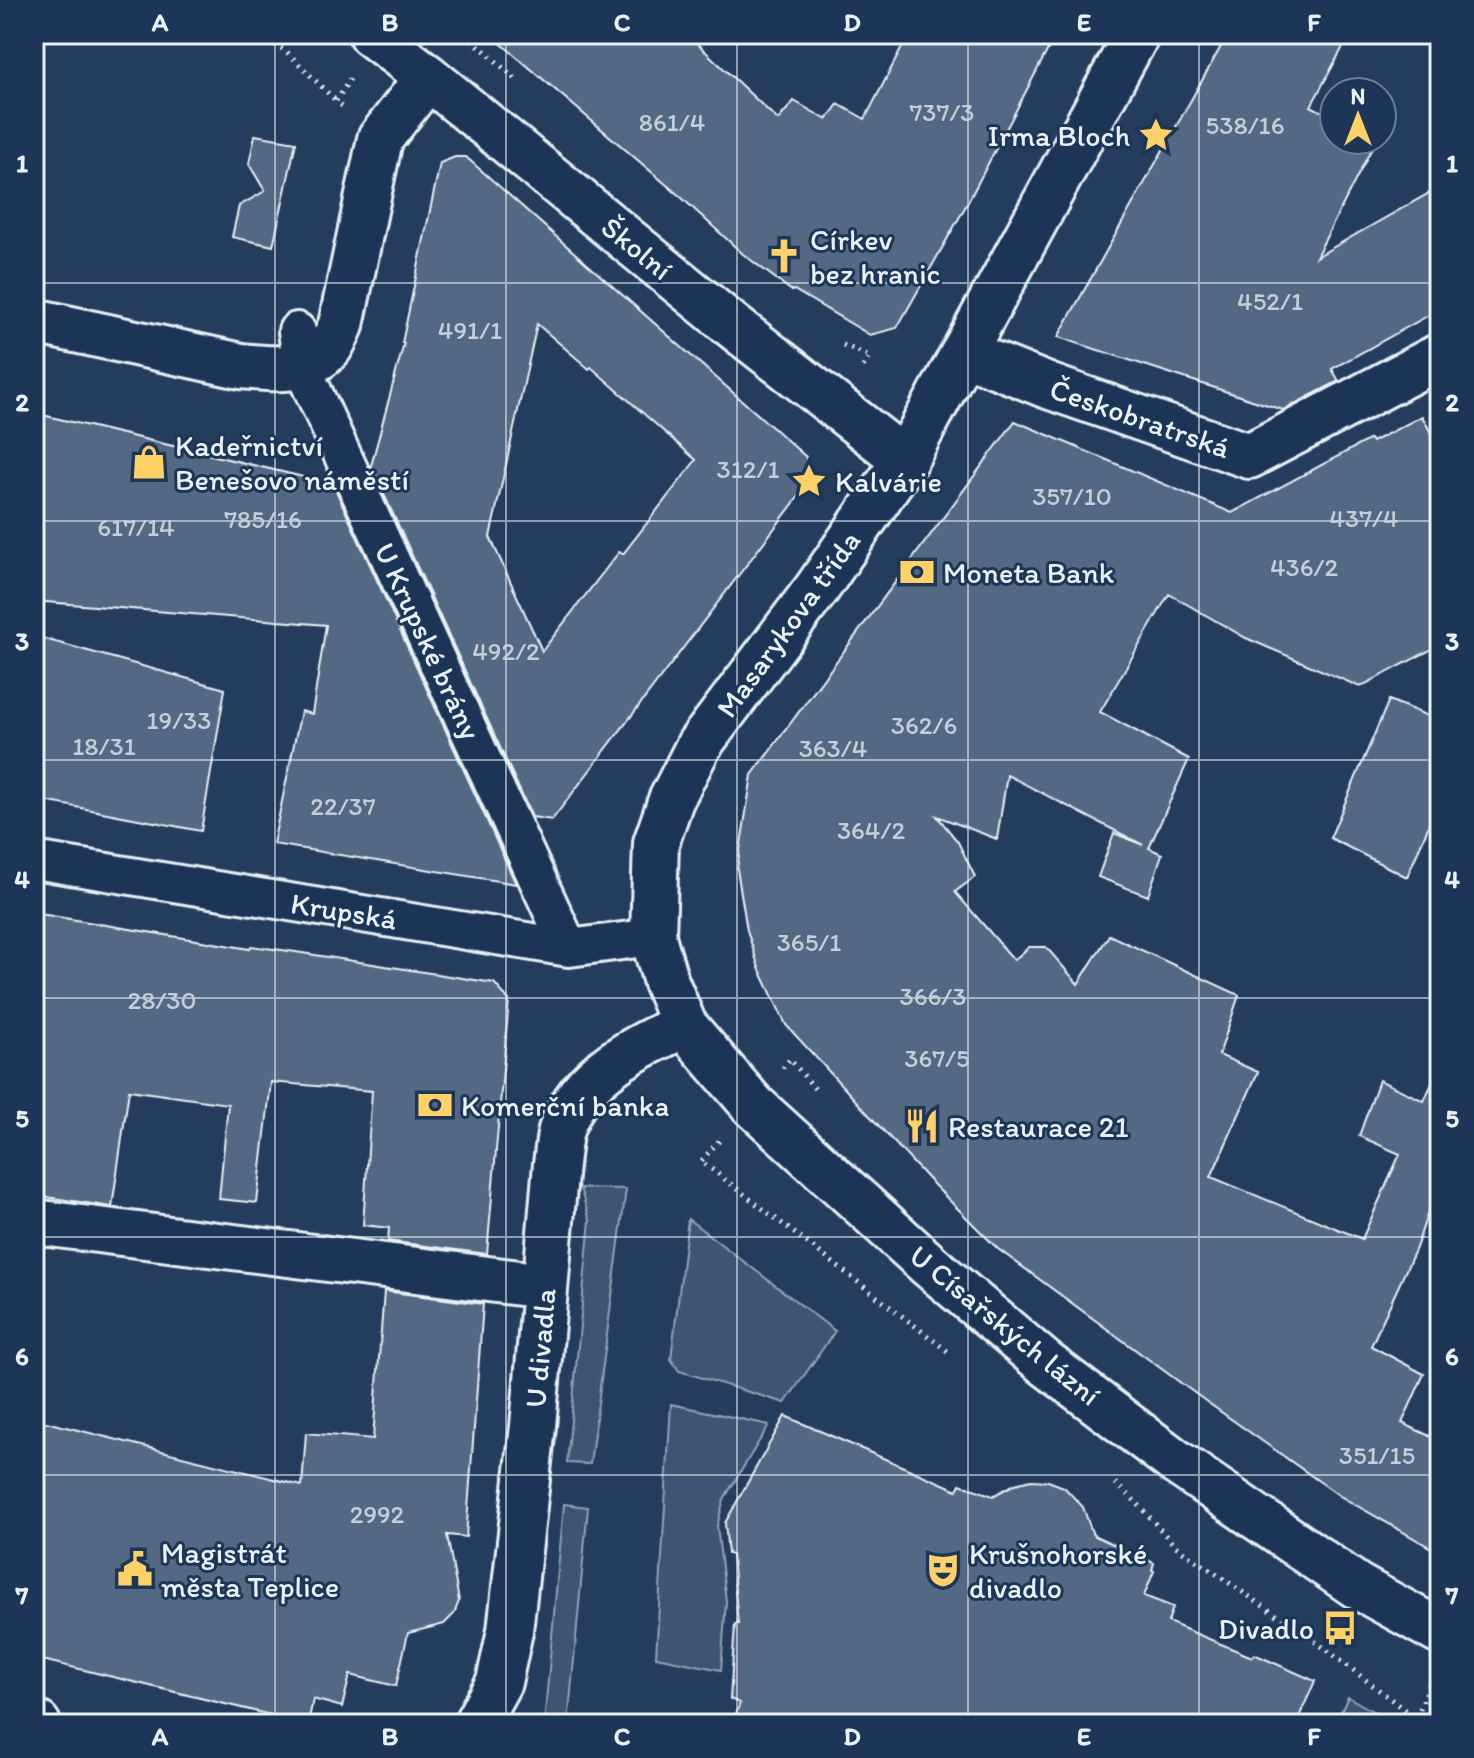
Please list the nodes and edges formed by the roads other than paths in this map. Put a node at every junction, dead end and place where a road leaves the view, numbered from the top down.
1 (371, 34) edge
2 (1137, 34) edge
3 (428, 77) junction
4 (34, 321) edge
5 (299, 349) junction
6 (965, 353) junction
7 (1440, 356) edge
8 (905, 460) junction
9 (34, 860) edge
10 (653, 937) junction
11 (569, 948) junction
12 (684, 1025) junction
13 (34, 1222) edge
14 (544, 1286) junction
15 (1438, 1652) edge
16 (476, 1724) edge

1 - 3 street, Školní
2 - 6 street, Masarykova třída
3 - 5 street
3 - 8 street, Školní
4 - 5 street
5 - 11 street, U Krupské brány
6 - 7 street, Českobratrská
6 - 8 street, Masarykova třída
8 - 10 street, Masarykova třída
9 - 11 street, Krupská
10 - 11 street, Krupská
10 - 12 street, U Císařských lázní
12 - 14 street, U divadla
12 - 15 street, U Císařských lázní
13 - 14 street
14 - 16 street, U divadla

